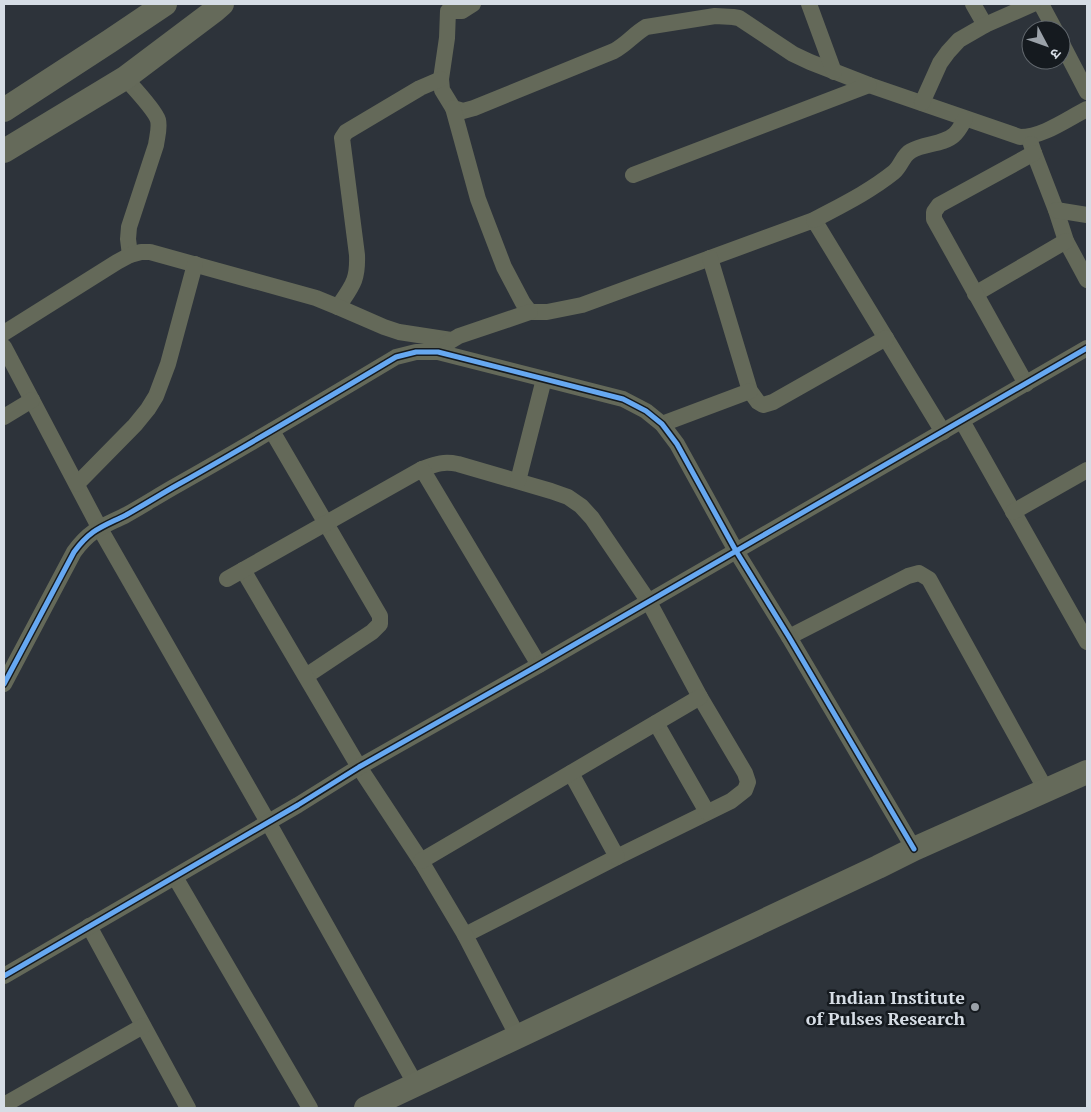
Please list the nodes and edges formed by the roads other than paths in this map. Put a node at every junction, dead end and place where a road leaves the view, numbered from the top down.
1 (164, 4) edge
2 (222, 4) edge
3 (473, 4) edge
4 (808, 4) edge
5 (973, 4) edge
6 (1033, 4) edge
7 (1041, 4) edge
8 (446, 8) edge
9 (1050, 20) edge
10 (985, 25) junction
11 (1071, 61) edge
12 (834, 72) junction
13 (125, 78) junction
14 (441, 78) junction
15 (869, 85) junction
16 (1087, 92) edge
17 (922, 103) junction
18 (453, 108) junction
19 (1087, 109) edge
20 (4, 110) edge
21 (965, 119) junction
22 (1032, 145) junction
23 (4, 151) edge
24 (633, 175) dead end
25 (1056, 210) junction
26 (1087, 215) edge
27 (814, 220) junction
28 (1066, 241) junction
29 (130, 255) junction
30 (710, 258) junction
31 (195, 264) junction
32 (1087, 280) edge
33 (976, 294) junction
34 (338, 307) junction
35 (530, 312) junction
36 (4, 333) edge
37 (886, 338) junction
38 (451, 340) junction
39 (4, 347) edge
40 (1087, 348) edge
41 (438, 352) junction
42 (544, 379) junction
43 (1026, 384) junction
44 (750, 390) junction
45 (32, 400) junction
46 (4, 417) edge
47 (962, 421) junction
48 (662, 424) junction
49 (272, 431) junction
50 (943, 432) junction
51 (422, 469) junction
52 (1087, 470) edge
53 (518, 481) junction
54 (76, 484) junction
55 (1013, 512) junction
56 (327, 523) junction
57 (99, 527) junction
58 (736, 551) junction
59 (244, 570) junction
60 (227, 579) dead end
61 (648, 602) junction
62 (790, 637) junction
63 (1087, 642) edge
64 (539, 665) junction
65 (306, 676) junction
66 (4, 684) edge
67 (700, 697) junction
68 (656, 723) junction
69 (359, 767) junction
70 (1087, 772) edge
71 (571, 773) junction
72 (1046, 790) junction
73 (707, 812) junction
74 (268, 822) junction
75 (914, 849) junction
76 (617, 857) junction
77 (421, 860) junction
78 (175, 877) junction
79 (89, 926) junction
80 (465, 935) junction
81 (4, 976) edge
82 (143, 1026) junction
83 (518, 1037) junction
84 (416, 1085) junction
85 (4, 1105) edge
86 (188, 1108) edge
87 (310, 1108) edge
88 (366, 1108) edge

1 - 20 street
2 - 13 street
3 - 8 street
4 - 12 street
5 - 10 street
6 - 10 street
7 - 9 street
8 - 14 street
10 - 17 street
11 - 16 street
12 - 15 street
12 - 18 street
13 - 23 street
13 - 29 street
14 - 18 street
14 - 34 street
15 - 17 street
15 - 24 street
17 - 21 street
18 - 35 street
19 - 22 street
21 - 22 street
21 - 27 street
22 - 25 street
22 - 33 street
25 - 26 street
25 - 28 street
27 - 30 street
27 - 37 street
28 - 32 street
28 - 33 street
29 - 31 street
29 - 36 street
30 - 35 street
30 - 44 street
31 - 34 street
31 - 54 street
33 - 43 street
34 - 38 street
35 - 38 street
37 - 44 street
37 - 50 street
38 - 41 street
39 - 45 street
40 - 43 street
41 - 42 street
41 - 49 street
42 - 48 street
42 - 53 street
43 - 47 street
44 - 48 street
45 - 46 street
45 - 54 street
47 - 50 street
47 - 55 street
48 - 58 street
49 - 56 street
49 - 57 street
50 - 58 street
51 - 53 street
51 - 56 street
51 - 64 street
52 - 55 street
53 - 61 street
54 - 57 street
55 - 63 street
56 - 59 street
56 - 65 street
57 - 66 street
57 - 74 street
58 - 61 street
58 - 62 street
59 - 60 street
59 - 65 street
61 - 64 street
61 - 67 street
62 - 72 street
62 - 75 street
64 - 69 street
65 - 69 street
67 - 68 street
67 - 73 street
68 - 71 street
68 - 73 street
69 - 74 street
69 - 77 street
70 - 72 street
71 - 76 street
71 - 77 street
72 - 75 street
73 - 76 street
74 - 78 street
74 - 84 street
75 - 83 street
76 - 80 street
77 - 80 street
78 - 79 street
78 - 87 street
79 - 81 street
79 - 82 street
80 - 83 street
82 - 85 street
82 - 86 street
83 - 84 street
84 - 88 street

